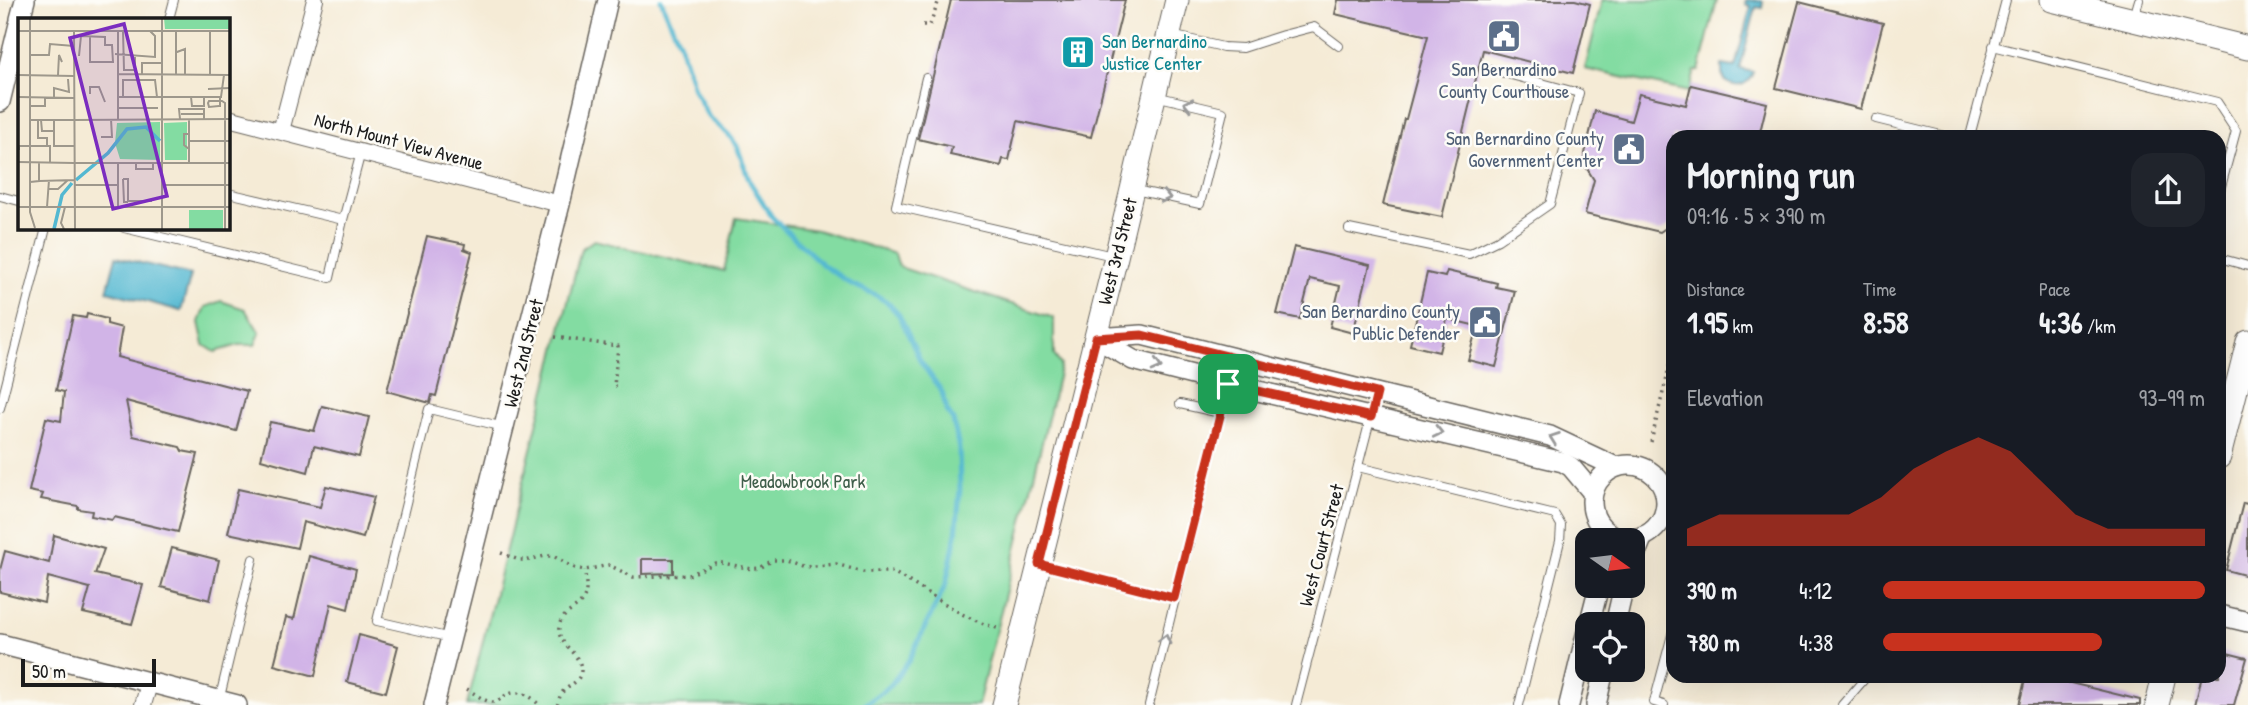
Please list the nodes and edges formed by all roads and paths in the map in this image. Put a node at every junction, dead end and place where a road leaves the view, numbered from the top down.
1 (25, 0) edge
2 (174, 0) edge
3 (314, 0) edge
4 (608, 0) edge
5 (939, 0) edge
6 (1177, 0) edge
7 (2006, 0) edge
8 (2052, 0) edge
9 (2097, 5) edge
10 (2136, 10) edge
11 (21, 18) edge
12 (169, 18) edge
13 (923, 25) dead end
14 (1168, 34) junction
15 (18, 36) edge
16 (1993, 46) junction
17 (1339, 47) dead end
18 (2248, 48) edge
19 (14, 65) edge
20 (1489, 69) dead end
21 (926, 78) dead end
22 (1153, 96) junction
23 (0, 102) edge
24 (229, 118) edge
25 (1876, 119) dead end
26 (1921, 130) edge
27 (1972, 130) edge
28 (281, 131) junction
29 (361, 152) junction
30 (2226, 166) edge
31 (1132, 189) junction
32 (229, 193) edge
33 (0, 196) edge
34 (18, 201) edge
35 (560, 204) junction
36 (343, 220) junction
37 (46, 229) edge
38 (128, 229) edge
39 (176, 229) edge
40 (1349, 229) dead end
41 (173, 239) junction
42 (1116, 257) junction
43 (2226, 260) edge
44 (2248, 266) edge
45 (555, 337) dead end
46 (1096, 338) junction
47 (2248, 342) edge
48 (1234, 358) junction
49 (1666, 380) edge
50 (1228, 384) junction
51 (616, 386) dead end
52 (1377, 393) junction
53 (1180, 404) dead end
54 (0, 408) edge
55 (1220, 413) junction
56 (1371, 417) junction
57 (504, 427) junction
58 (2226, 429) edge
59 (1651, 442) dead end
60 (1358, 467) junction
61 (1616, 467) junction
62 (1666, 480) edge
63 (1592, 492) junction
64 (1666, 501) edge
65 (1666, 516) edge
66 (1599, 528) edge
67 (1645, 534) edge
68 (501, 553) dead end
69 (253, 559) dead end
70 (1039, 564) junction
71 (585, 570) junction
72 (1174, 598) junction
73 (2226, 617) edge
74 (2248, 622) edge
75 (1000, 629) dead end
76 (451, 638) junction
77 (0, 645) edge
78 (1666, 657) edge
79 (1575, 680) edge
80 (1601, 682) edge
81 (1861, 683) edge
82 (2162, 683) edge
83 (149, 684) junction
84 (467, 689) dead end
85 (228, 703) edge
86 (144, 705) edge
87 (434, 705) edge
88 (539, 705) edge
89 (558, 705) edge
90 (1004, 705) edge
91 (1149, 705) edge
92 (1296, 705) edge
93 (1519, 705) edge
94 (1569, 705) edge
95 (1596, 705) edge
96 (1664, 705) edge
97 (1842, 705) edge
98 (2157, 705) edge

1 - 11 street
2 - 12 lane
3 - 28 street
4 - 35 street, West 2nd Street
5 - 13 path
6 - 14 main road, West 3rd Street
7 - 16 lane
8 - 9 main road
9 - 10 main road
10 - 18 main road
14 - 17 lane
14 - 22 main road, West 3rd Street
15 - 19 street
16 - 27 lane
16 - 30 lane
19 - 23 street
20 - 40 lane
21 - 42 lane
22 - 31 main road, West 3rd Street
31 -> 22 lane
24 - 28 street, North Mount View Avenue
25 - 26 lane
28 - 29 street, North Mount View Avenue
29 - 35 street, North Mount View Avenue
29 - 36 lane
31 - 42 main road, West 3rd Street
32 - 36 lane
33 - 34 lane
35 - 57 street, West 2nd Street
36 - 41 lane
37 - 54 lane
38 - 41 lane
39 - 41 lane
42 - 46 main road, West 3rd Street
43 - 44 lane
45 - 51 path
46 - 48 street
46 -> 50 street
46 - 70 main road, West 3rd Street
47 - 58 main road
48 - 50 lane
48 - 52 street
49 - 59 path
50 - 55 lane
50 - 56 street
52 - 56 lane, West Court Street
61 -> 52 street
53 - 55 lane
55 - 72 lane
56 - 60 lane, West Court Street
56 -> 63 street
57 - 76 street, West 2nd Street
57 - 76 lane
60 - 92 lane, West Court Street
60 - 93 lane
61 - 62 street
61 - 63 street
62 - 64 street
63 - 66 street
65 - 67 street
68 - 71 path
69 - 85 lane
70 - 72 lane
70 - 90 main road, West 3rd Street
71 - 75 path
71 - 89 path
91 -> 72 lane
73 - 74 street
76 - 87 street, West 2nd Street
77 - 83 street
78 - 96 lane
79 - 94 street
80 - 95 street
81 - 97 lane
82 - 98 main road
83 - 85 street
83 - 86 street
84 - 88 path

